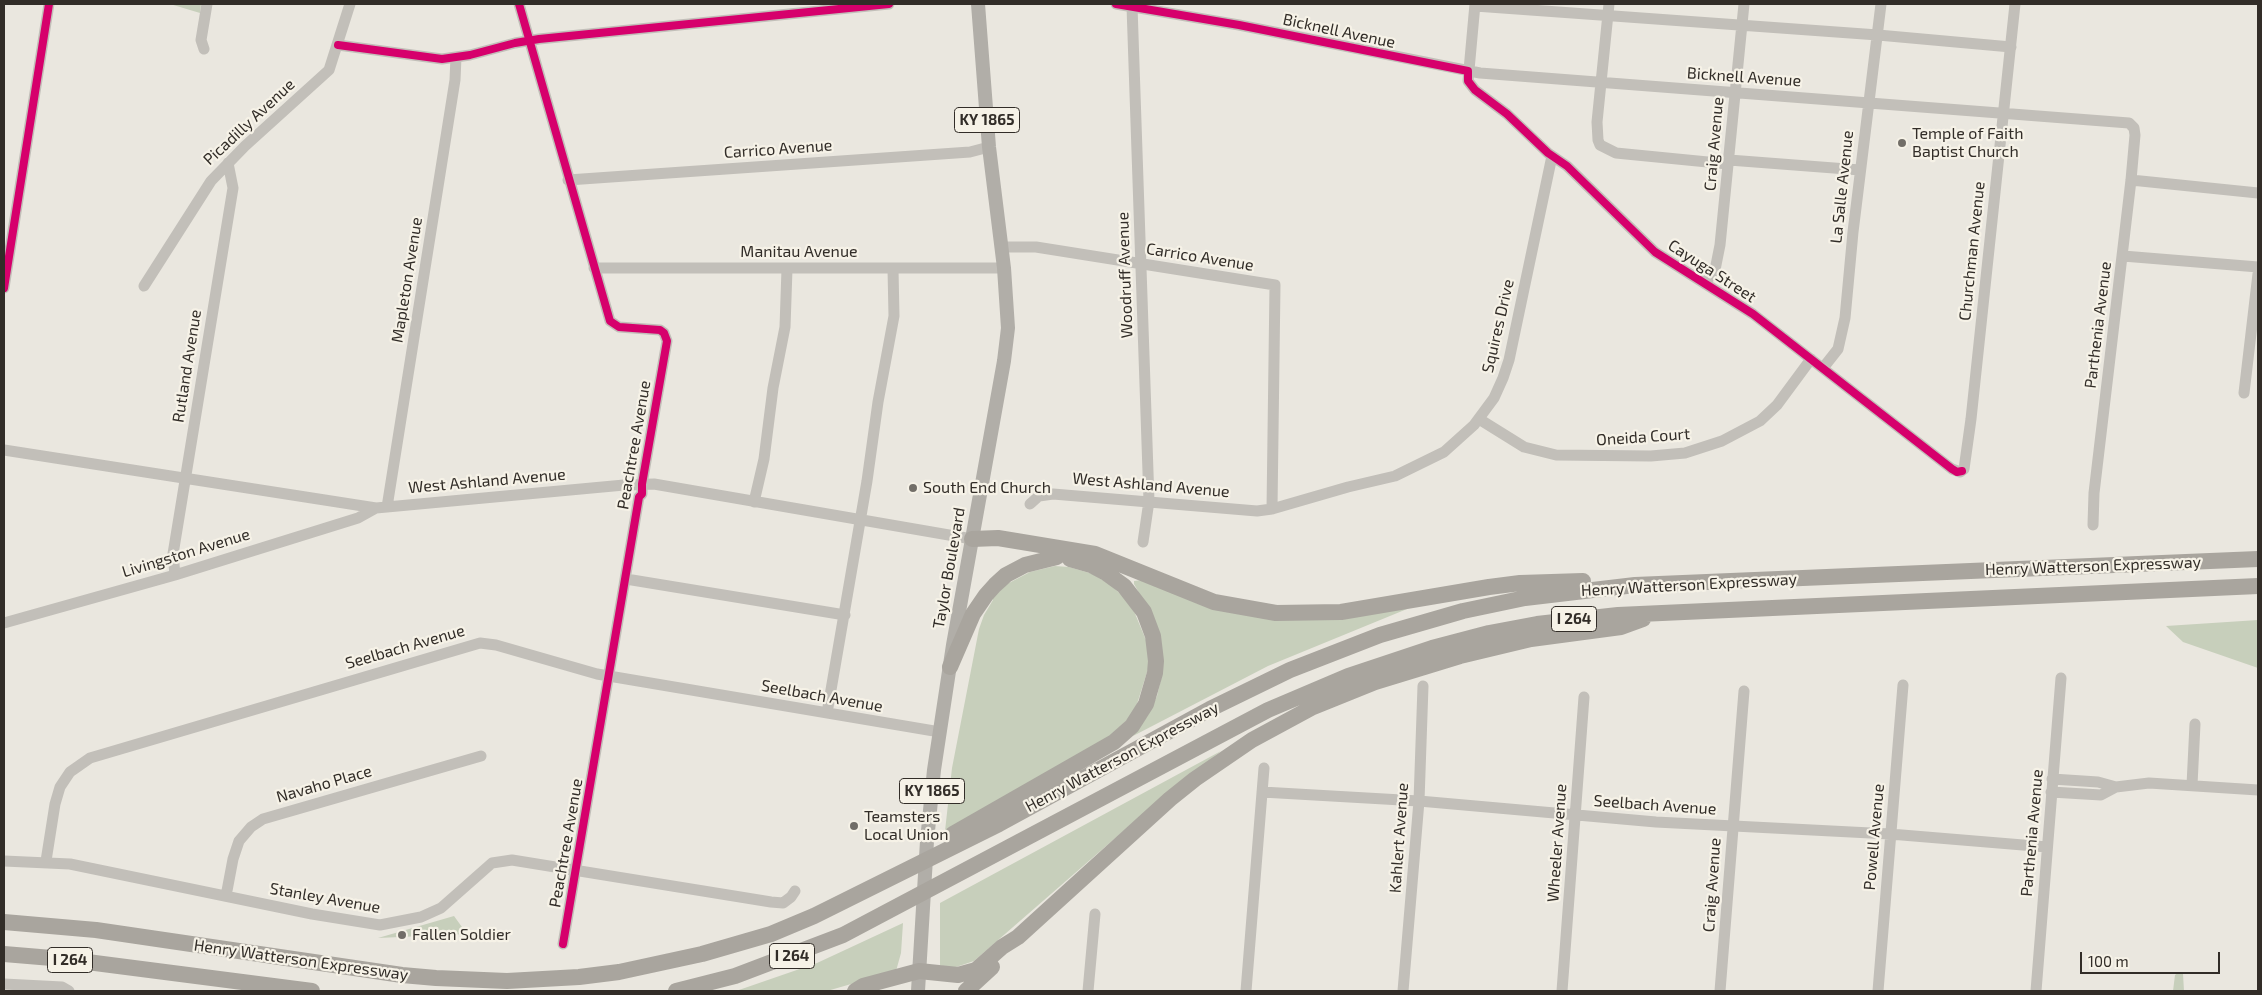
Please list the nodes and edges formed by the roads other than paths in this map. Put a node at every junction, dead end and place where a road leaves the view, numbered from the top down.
1 (49, 4) edge
2 (206, 4) edge
3 (350, 4) edge
4 (519, 4) edge
5 (889, 4) edge
6 (978, 4) edge
7 (1116, 4) edge
8 (1609, 4) edge
9 (1744, 4) edge
10 (1881, 4) edge
11 (2015, 4) edge
12 (1475, 5) edge
13 (1132, 6) junction
14 (1544, 7) edge
15 (1607, 16) junction
16 (1742, 26) junction
17 (1878, 35) junction
18 (530, 41) junction
19 (338, 45) junction
20 (2011, 47) junction
21 (204, 49) dead end
22 (456, 58) junction
23 (1468, 71) junction
24 (1600, 82) junction
25 (1735, 92) junction
26 (1869, 104) junction
27 (2004, 113) junction
28 (2134, 128) joint
29 (989, 147) junction
30 (1552, 156) junction
31 (1729, 162) junction
32 (228, 163) junction
33 (1860, 170) junction
34 (568, 180) junction
35 (2131, 180) junction
36 (2258, 194) edge
37 (1001, 248) junction
38 (2122, 256) junction
39 (1141, 264) junction
40 (2258, 267) edge
41 (594, 268) junction
42 (787, 268) junction
43 (893, 268) junction
44 (1004, 268) junction
45 (2258, 274) edge
46 (1706, 284) junction
47 (144, 286) dead end
48 (4, 288) edge
49 (1811, 359) junction
50 (1823, 368) junction
51 (2244, 393) dead end
52 (1479, 419) junction
53 (4, 450) edge
54 (1962, 471) joint
55 (186, 479) junction
56 (642, 484) junction
57 (1149, 501) junction
58 (754, 502) junction
59 (1030, 504) dead end
60 (381, 507) junction
61 (1272, 510) junction
62 (860, 520) junction
63 (2092, 525) dead end
64 (972, 539) junction
65 (1144, 542) dead end
66 (1057, 557) junction
67 (2258, 559) edge
68 (176, 575) junction
69 (626, 579) junction
70 (1635, 585) junction
71 (2258, 586) edge
72 (1661, 614) junction
73 (845, 616) junction
74 (4, 623) edge
75 (950, 667) junction
76 (609, 676) junction
77 (2061, 678) dead end
78 (1903, 685) dead end
79 (1422, 686) dead end
80 (1744, 691) dead end
81 (1584, 697) dead end
82 (827, 713) junction
83 (2194, 724) dead end
84 (940, 732) junction
85 (481, 756) dead end
86 (1264, 768) dead end
87 (2052, 779) junction
88 (2192, 785) junction
89 (2116, 787) junction
90 (2258, 790) edge
91 (1262, 792) junction
92 (2051, 792) junction
93 (1419, 801) junction
94 (1576, 815) junction
95 (1733, 826) junction
96 (1890, 834) junction
97 (2047, 847) junction
98 (948, 848) junction
99 (4, 861) edge
100 (46, 862) junction
101 (577, 869) junction
102 (795, 891) dead end
103 (226, 896) junction
104 (1096, 914) dead end
105 (4, 922) edge
106 (1018, 937) junction
107 (563, 944) dead end
108 (4, 954) edge
109 (919, 972) junction
110 (4, 984) edge
111 (68, 991) edge
112 (312, 991) edge
113 (676, 991) edge
114 (855, 991) edge
115 (875, 991) edge
116 (918, 991) edge
117 (966, 991) edge
118 (1088, 991) edge
119 (1246, 991) edge
120 (1403, 991) edge
121 (1562, 991) edge
122 (1720, 991) edge
123 (1878, 991) edge
124 (2036, 991) edge

1 - 48 street
2 - 21 street
3 - 19 street, Picadilly Avenue
4 - 18 street, Peachtree Avenue
5 - 18 street
6 - 29 main road, Taylor Boulevard / KY 1865
7 - 13 street, Bicknell Avenue
8 - 15 street
9 - 16 street, Craig Avenue
10 - 17 street, La Salle Avenue
11 - 20 street, Churchman Avenue
12 - 14 street
12 - 23 street
13 - 23 street, Bicknell Avenue
13 - 39 street, Woodruff Avenue
14 - 15 street
15 - 16 street
15 - 24 street
16 - 17 street
16 - 25 street, Craig Avenue
17 - 20 street
17 - 26 street, La Salle Avenue
18 - 22 street
18 - 34 street, Peachtree Avenue
19 - 22 street
19 - 32 street, Picadilly Avenue
20 - 27 street, Churchman Avenue
22 - 60 street, Mapleton Avenue
23 - 24 street, Bicknell Avenue
23 - 30 street, Cayuga Street
24 - 25 street, Bicknell Avenue
24 - 31 street
25 - 26 street, Bicknell Avenue
25 - 31 street, Craig Avenue
26 - 27 street, Bicknell Avenue
26 - 33 street, La Salle Avenue
27 - 28 street, Bicknell Avenue
27 - 54 street, Churchman Avenue
28 - 35 street, Parthenia Avenue
29 - 34 street, Carrico Avenue
29 - 37 main road, Taylor Boulevard / KY 1865
30 - 46 street, Cayuga Street
30 - 52 street, Squires Drive
31 - 33 street
31 - 46 street, Craig Avenue
32 - 47 street, Picadilly Avenue
32 - 55 street, Rutland Avenue
33 - 50 street, La Salle Avenue
34 - 41 street, Peachtree Avenue
35 - 36 street
35 - 38 street, Parthenia Avenue
37 - 39 street, Carrico Avenue
37 - 44 main road, Taylor Boulevard / KY 1865
38 - 40 street
38 - 63 street, Parthenia Avenue
39 - 57 street, Woodruff Avenue
39 - 61 street, Carrico Avenue
41 - 42 street, Manitau Avenue
41 - 56 street, Peachtree Avenue
42 - 43 street, Manitau Avenue
42 - 58 street
43 - 44 street, Manitau Avenue
43 - 62 street
44 - 64 main road, Taylor Boulevard / KY 1865
45 - 51 street
46 - 49 street, Cayuga Street
49 - 50 street, Cayuga Street
49 - 52 street, Oneida Court
50 - 54 street, Cayuga Street
52 - 61 street, Squires Drive
53 - 55 street, West Ashland Avenue
55 - 60 street, West Ashland Avenue
55 - 68 street, Rutland Avenue
56 - 58 street, West Ashland Avenue
56 - 60 street, West Ashland Avenue
56 - 69 street, Peachtree Avenue
57 - 59 street, West Ashland Avenue
57 - 61 street, West Ashland Avenue
57 - 65 street, Woodruff Avenue
58 - 62 street, West Ashland Avenue
60 - 68 street, Livingston Avenue
62 - 64 street, West Ashland Avenue
62 - 73 street
64 - 66 highway
64 - 70 highway
64 - 75 main road, Taylor Boulevard / KY 1865
66 - 75 highway
66 - 98 highway
67 - 70 highway, Henry Watterson Expressway / I 264
68 - 74 street, Livingston Avenue
69 - 73 street
69 - 76 street, Peachtree Avenue
70 - 98 highway, Henry Watterson Expressway / I 264
71 - 72 highway, Henry Watterson Expressway / I 264
72 - 106 highway
72 - 113 highway, Henry Watterson Expressway / I 264
73 - 82 street
75 - 84 main road, Taylor Boulevard / KY 1865
76 - 82 street, Seelbach Avenue
76 - 100 street, Seelbach Avenue
76 - 101 street, Peachtree Avenue
77 - 87 street, Parthenia Avenue
78 - 96 street, Powell Avenue
79 - 93 street, Kahlert Avenue
80 - 95 street, Craig Avenue
81 - 94 street, Wheeler Avenue
82 - 84 street, Seelbach Avenue
83 - 88 street
84 - 109 main road, Taylor Boulevard / KY 1865
85 - 103 street, Navaho Place
86 - 91 street
87 - 89 street
87 - 92 street, Parthenia Avenue
88 - 89 street
88 - 90 street
89 - 92 street
91 - 93 street, Seelbach Avenue
91 - 119 street
92 - 97 street, Parthenia Avenue
93 - 94 street, Seelbach Avenue
93 - 120 street, Kahlert Avenue
94 - 95 street, Seelbach Avenue
94 - 121 street, Wheeler Avenue
95 - 96 street, Seelbach Avenue
95 - 122 street, Craig Avenue
96 - 97 street, Seelbach Avenue
96 - 123 street, Powell Avenue
97 - 124 street, Parthenia Avenue
98 - 105 highway, Henry Watterson Expressway / I 264
99 - 100 street, Stanley Avenue
100 - 103 street, Stanley Avenue
101 - 102 street, Stanley Avenue
101 - 103 street, Stanley Avenue
101 - 107 street, Peachtree Avenue
104 - 118 street
106 - 109 highway
106 - 117 highway
108 - 112 highway, Henry Watterson Expressway / I 264
109 - 114 highway
109 - 116 main road, Taylor Boulevard / KY 1865
110 - 111 street
114 - 115 highway

